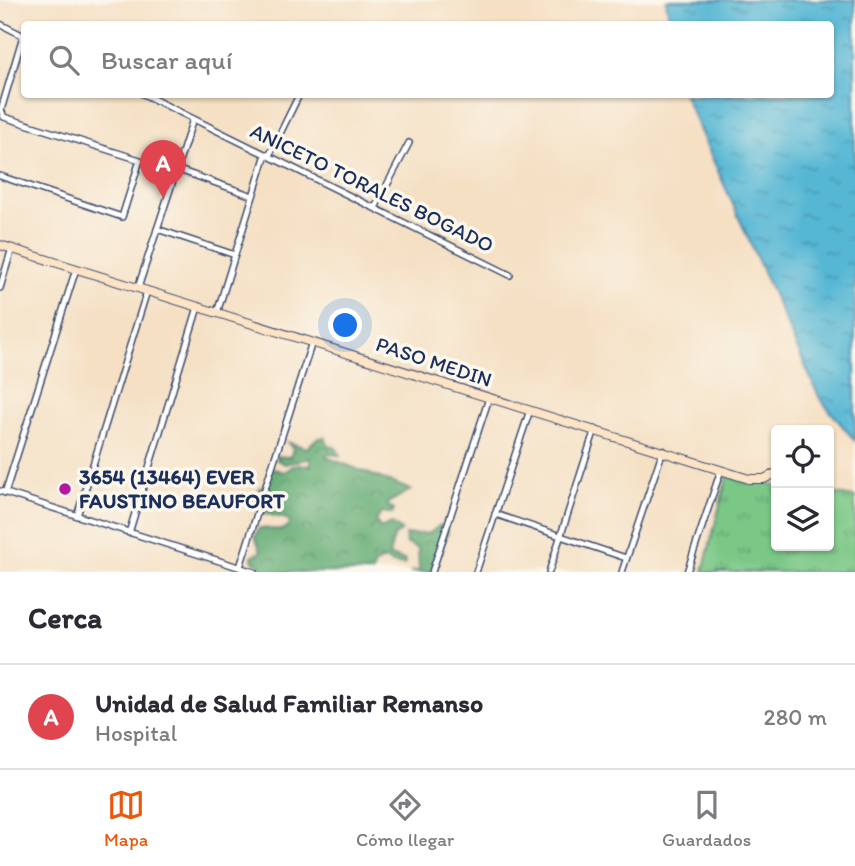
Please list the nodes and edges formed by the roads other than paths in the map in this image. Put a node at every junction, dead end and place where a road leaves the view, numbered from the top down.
1 (0, 24) edge
2 (21, 34) edge
3 (21, 46) edge
4 (152, 98) edge
5 (297, 98) edge
6 (192, 119) junction
7 (409, 143) dead end
8 (267, 155) junction
9 (176, 169) junction
10 (0, 176) edge
11 (253, 196) junction
12 (375, 208) junction
13 (157, 229) junction
14 (0, 245) edge
15 (12, 248) junction
16 (235, 255) junction
17 (76, 269) junction
18 (510, 275) dead end
19 (0, 288) edge
20 (142, 290) junction
21 (198, 307) junction
22 (217, 313) junction
23 (312, 342) junction
24 (489, 398) junction
25 (530, 410) junction
26 (595, 429) junction
27 (663, 450) junction
28 (721, 470) junction
29 (771, 476) edge
30 (3, 492) edge
31 (495, 514) junction
32 (77, 516) junction
33 (129, 533) junction
34 (562, 534) junction
35 (626, 558) junction
36 (240, 567) junction
37 (254, 572) edge
38 (432, 572) edge
39 (476, 572) edge
40 (549, 572) edge
41 (622, 572) edge
42 (687, 572) edge

1 - 2 street
3 - 10 street
4 - 6 street, ANICETO TORALES BOGADO
5 - 8 street
6 - 8 street, ANICETO TORALES BOGADO
6 - 9 street
7 - 12 street
8 - 11 street
8 - 12 street, ANICETO TORALES BOGADO
9 - 11 street
9 - 13 street
11 - 16 street
12 - 18 street, ANICETO TORALES BOGADO
13 - 16 street
13 - 20 street
14 - 15 street, PASO MEDIN
15 - 17 street, PASO MEDIN
15 - 19 street
16 - 22 street
17 - 20 street, PASO MEDIN
17 - 30 street
20 - 21 street, PASO MEDIN
20 - 32 street
21 - 22 street, PASO MEDIN
21 - 33 street
22 - 23 street, PASO MEDIN
23 - 24 street, PASO MEDIN
23 - 36 street
24 - 25 street, PASO MEDIN
24 - 38 street
25 - 26 street, PASO MEDIN
25 - 31 street
26 - 27 street, PASO MEDIN
26 - 34 street
27 - 28 street, PASO MEDIN
27 - 35 street
28 - 29 street, PASO MEDIN
28 - 42 street
30 - 32 street
31 - 34 street
31 - 39 street
32 - 33 street
33 - 36 street
34 - 35 street
34 - 40 street
35 - 41 street
36 - 37 street

